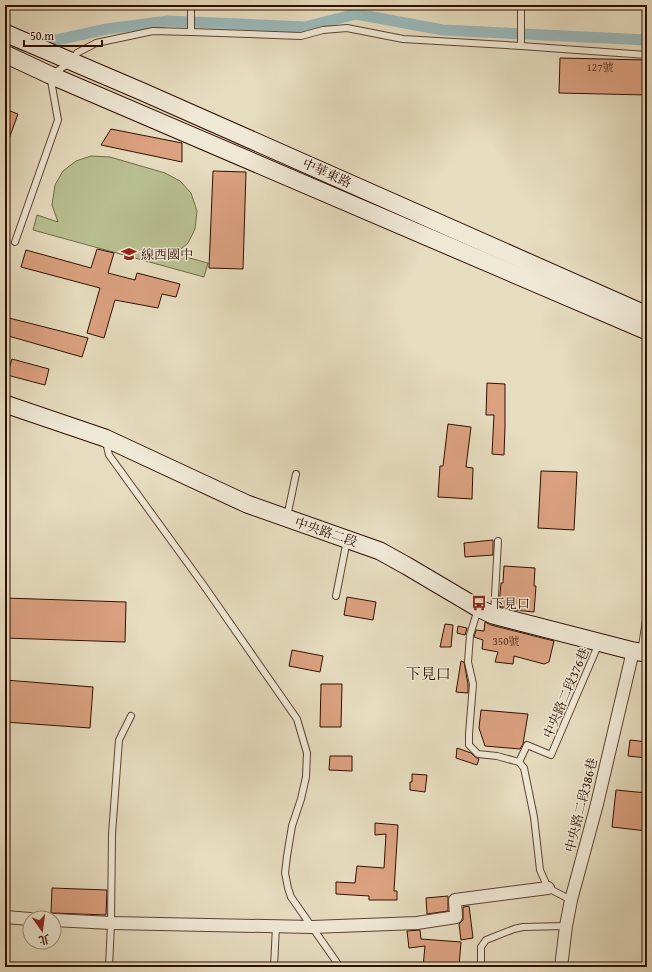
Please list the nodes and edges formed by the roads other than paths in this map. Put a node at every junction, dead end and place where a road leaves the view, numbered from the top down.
1 (191, 5) edge
2 (521, 5) edge
3 (191, 32) junction
4 (5, 34) edge
5 (21, 40) junction
6 (521, 46) junction
7 (647, 56) edge
8 (8, 58) edge
9 (72, 62) junction
10 (50, 75) junction
11 (15, 242) dead end
12 (647, 315) edge
13 (647, 330) edge
14 (5, 404) edge
15 (105, 438) junction
16 (296, 474) dead end
17 (287, 519) junction
18 (347, 540) junction
19 (498, 541) dead end
20 (336, 596) dead end
21 (486, 611) junction
22 (647, 614) edge
23 (599, 642) junction
24 (640, 652) edge
25 (132, 716) dead end
26 (519, 762) junction
27 (548, 888) junction
28 (571, 900) junction
29 (5, 917) edge
30 (22, 918) edge
31 (62, 920) edge
32 (111, 923) junction
33 (276, 926) junction
34 (566, 926) junction
35 (312, 927) junction
36 (109, 967) edge
37 (274, 967) edge
38 (340, 967) edge
39 (481, 967) edge
40 (561, 967) edge

1 - 3 lane
2 - 6 lane
3 - 6 lane
3 - 9 lane
4 - 5 main road, 中華東路
5 - 8 street
5 - 9 main road, 中華東路
6 - 7 lane
8 - 10 main road, 中華東路
9 - 10 lane
9 - 12 main road, 中華東路
10 - 11 lane
10 - 13 main road, 中華東路
14 - 15 main road, 中央路二段
15 - 17 main road, 中央路二段
15 - 35 lane
16 - 17 lane
17 - 18 main road, 中央路二段
18 - 20 lane
18 - 21 main road, 中央路二段
19 - 21 lane
21 - 23 main road, 中央路二段
21 - 26 lane
22 - 24 lane
23 - 24 main road, 中央路二段
23 - 26 lane, 中央路二段376巷
24 - 28 street, 中央路二段386巷
25 - 32 lane
26 - 27 lane
27 - 28 lane
27 - 35 street
28 - 34 street, 中央路二段386巷
29 - 30 street
31 - 32 street
32 - 33 street
32 - 36 lane
33 - 35 street
33 - 37 lane
34 - 39 lane
34 - 40 street, 中央路二段386巷
35 - 38 lane

